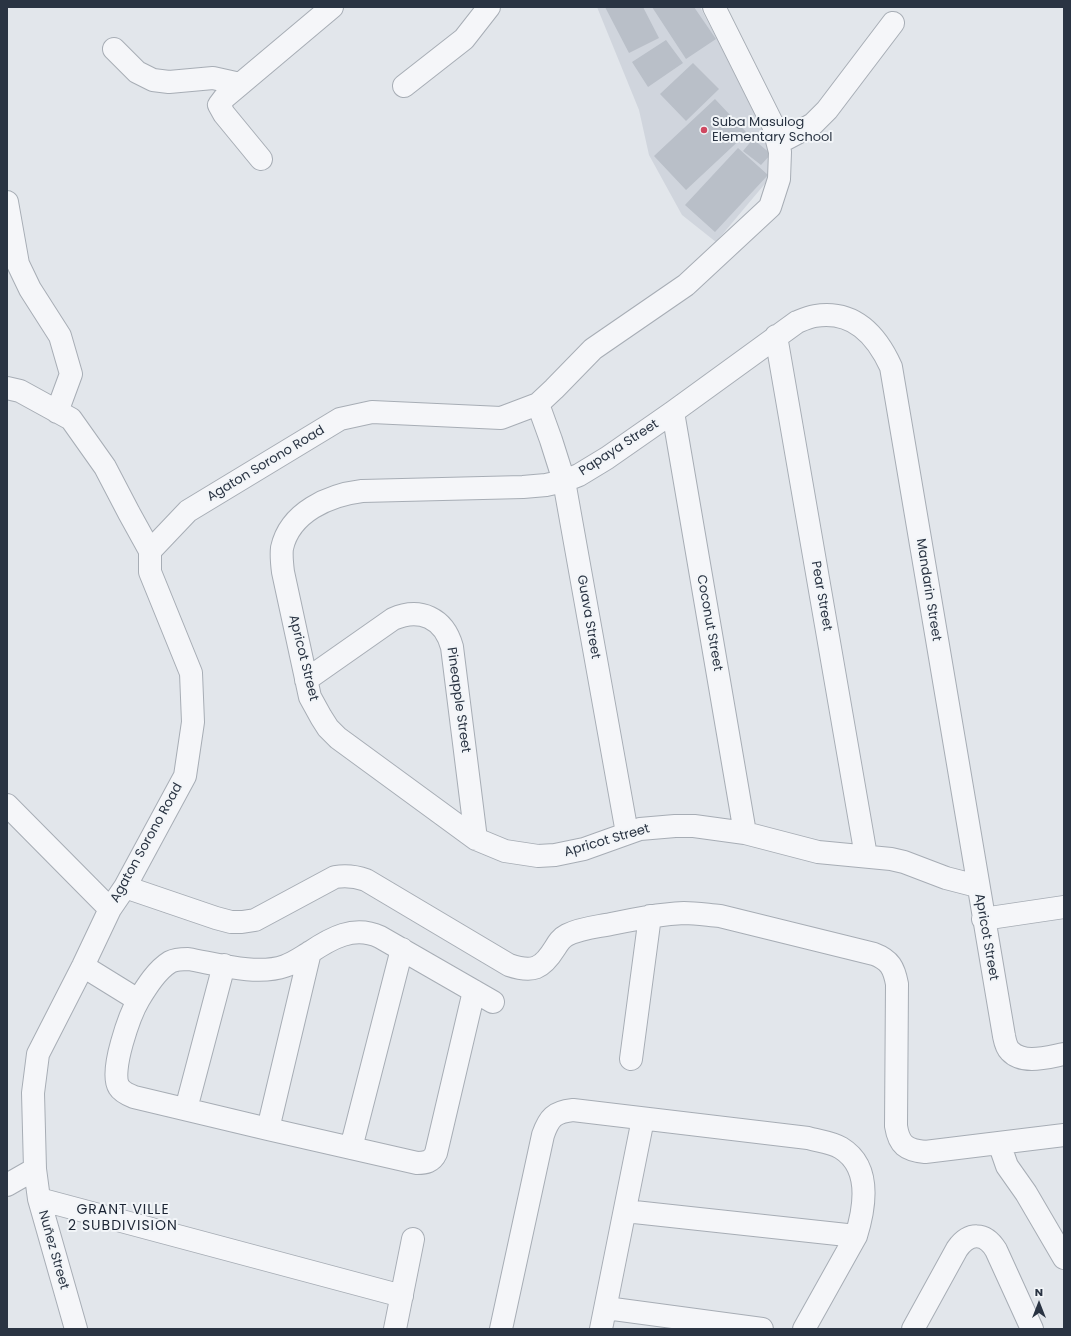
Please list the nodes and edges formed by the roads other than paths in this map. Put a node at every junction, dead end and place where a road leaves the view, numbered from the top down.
1 (332, 7) edge
2 (489, 7) edge
3 (714, 7) edge
4 (893, 23) dead end
5 (114, 49) dead end
6 (240, 84) junction
7 (404, 86) dead end
8 (778, 143) junction
9 (262, 159) dead end
10 (7, 202) edge
11 (842, 316) joint
12 (776, 336) junction
13 (7, 388) edge
14 (538, 404) junction
15 (57, 412) junction
16 (673, 412) junction
17 (564, 481) junction
18 (286, 537) joint
19 (150, 551) junction
20 (306, 680) junction
21 (7, 805) edge
22 (745, 833) junction
23 (627, 834) junction
24 (476, 839) junction
25 (866, 856) junction
26 (978, 886) junction
27 (124, 887) junction
28 (1064, 907) edge
29 (110, 909) junction
30 (650, 916) junction
31 (983, 919) junction
32 (402, 949) junction
33 (310, 952) junction
34 (224, 965) junction
35 (84, 966) junction
36 (474, 991) junction
37 (138, 1000) junction
38 (493, 1002) dead end
39 (1064, 1054) edge
40 (630, 1059) dead end
41 (186, 1109) junction
42 (643, 1119) junction
43 (268, 1129) junction
44 (1064, 1135) edge
45 (999, 1143) junction
46 (351, 1148) junction
47 (35, 1169) junction
48 (7, 1185) edge
49 (39, 1199) junction
50 (625, 1211) junction
51 (856, 1236) junction
52 (413, 1239) dead end
53 (1064, 1258) edge
54 (402, 1296) junction
55 (606, 1308) junction
56 (76, 1329) edge
57 (395, 1329) edge
58 (501, 1329) edge
59 (601, 1329) edge
60 (762, 1329) edge
61 (804, 1329) edge
62 (913, 1329) edge
63 (1032, 1329) edge

1 - 6 street
2 - 7 street
3 - 8 street, Agaton Sorono Road
4 - 8 street
5 - 6 street
6 - 9 street
8 - 14 street, Agaton Sorono Road
10 - 15 street
11 - 12 street, Papaya Street
11 - 26 street, Mandarin Street
12 - 16 street, Papaya Street
12 - 25 street, Pear Street
13 - 15 street
14 - 17 street, Guava Street
14 - 19 street, Agaton Sorono Road
15 - 19 street
16 - 17 street, Papaya Street
16 - 22 street, Coconut Street
17 - 18 street, Papaya Street
17 - 23 street, Guava Street
18 - 20 street, Apricot Street
19 - 27 street, Agaton Sorono Road
20 - 24 street, Apricot Street
20 - 24 street, Pineapple Street
21 - 29 street
22 - 23 street, Apricot Street
22 - 25 street, Apricot Street
23 - 24 street, Apricot Street
25 - 26 street, Apricot Street
26 - 31 street, Apricot Street
27 - 29 street, Agaton Sorono Road
27 - 30 street
28 - 31 street
29 - 35 street, Agaton Sorono Road
30 - 40 street
30 - 45 street
31 - 39 street, Apricot Street
32 - 33 street
32 - 36 street
32 - 46 street
33 - 34 street
33 - 43 street
34 - 37 street
34 - 41 street
35 - 37 street
35 - 47 street, Agaton Sorono Road
36 - 38 street
36 - 46 street
37 - 41 street
41 - 43 street
42 - 50 street
42 - 51 street
42 - 58 street
43 - 46 street
44 - 45 street
45 - 53 street
47 - 48 street
47 - 49 street, Nuñez Street
49 - 54 street
49 - 56 street, Nuñez Street
50 - 51 street
50 - 55 street
51 - 61 street
52 - 54 street
54 - 57 street
55 - 59 street
55 - 60 street
62 - 63 street

